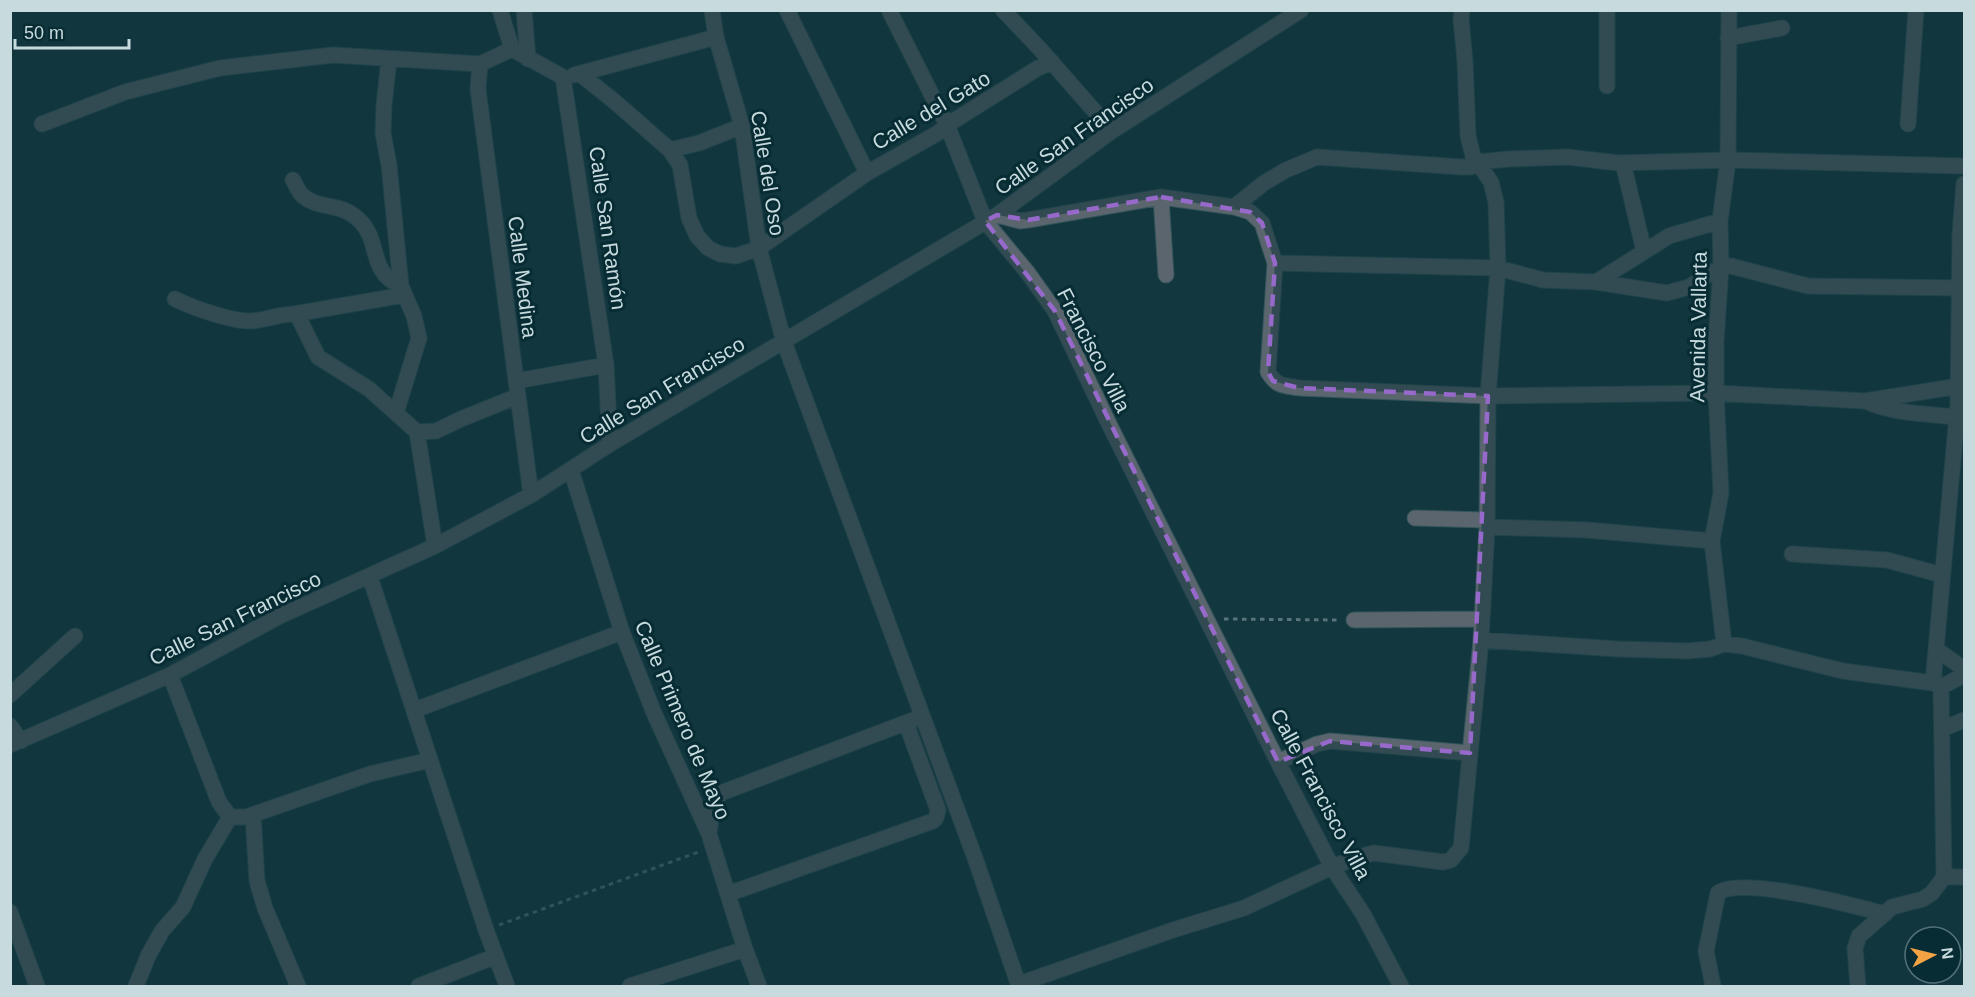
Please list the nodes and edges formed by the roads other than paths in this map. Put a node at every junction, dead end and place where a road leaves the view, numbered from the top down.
1 (500, 10) edge
2 (712, 10) edge
3 (787, 10) edge
4 (889, 10) edge
5 (1003, 10) edge
6 (1302, 10) edge
7 (1462, 10) edge
8 (1607, 10) edge
9 (1729, 10) edge
10 (1916, 10) edge
11 (525, 17) edge
12 (505, 26) junction
13 (1782, 28) dead end
14 (716, 37) junction
15 (1728, 38) junction
16 (512, 49) junction
17 (528, 58) junction
18 (389, 59) junction
19 (1052, 62) junction
20 (480, 64) junction
21 (580, 74) junction
22 (563, 77) junction
23 (1607, 86) dead end
24 (42, 124) dead end
25 (1908, 124) dead end
26 (947, 125) junction
27 (742, 126) junction
28 (1112, 131) junction
29 (670, 150) junction
30 (1728, 160) junction
31 (1478, 162) junction
32 (1623, 163) junction
33 (1965, 166) edge
34 (867, 172) junction
35 (293, 180) dead end
36 (1965, 184) edge
37 (1161, 197) junction
38 (1234, 207) junction
39 (991, 218) junction
40 (1720, 221) junction
41 (759, 248) junction
42 (1644, 251) junction
43 (1275, 263) junction
44 (1721, 267) junction
45 (1498, 268) junction
46 (1166, 275) dead end
47 (1596, 282) junction
48 (1962, 288) edge
49 (403, 291) junction
50 (175, 299) dead end
51 (294, 314) junction
52 (784, 342) junction
53 (606, 365) junction
54 (1959, 386) junction
55 (517, 389) junction
56 (1716, 393) junction
57 (1488, 396) junction
58 (1865, 401) junction
59 (1960, 409) edge
60 (396, 413) junction
61 (417, 432) junction
62 (610, 444) junction
63 (571, 470) junction
64 (531, 495) junction
65 (1416, 518) dead end
66 (1487, 524) junction
67 (1712, 542) junction
68 (435, 546) junction
69 (1792, 554) dead end
70 (1942, 575) junction
71 (370, 577) junction
72 (1208, 619) joint
73 (1482, 619) junction
74 (1354, 620) road end
75 (622, 632) junction
76 (75, 636) dead end
77 (1481, 640) junction
78 (1724, 644) junction
79 (1936, 649) junction
80 (1965, 669) edge
81 (170, 675) junction
82 (1965, 675) edge
83 (1937, 685) junction
84 (10, 695) edge
85 (415, 710) junction
86 (922, 717) junction
87 (1965, 720) edge
88 (906, 723) junction
89 (10, 726) edge
90 (1942, 729) junction
91 (16, 743) edge
92 (1470, 753) junction
93 (430, 760) junction
94 (1278, 762) junction
95 (253, 815) junction
96 (230, 817) junction
97 (711, 840) junction
98 (1332, 867) junction
99 (1944, 877) junction
100 (1965, 877) edge
101 (728, 894) junction
102 (10, 912) edge
103 (1885, 914) junction
104 (745, 949) junction
105 (17, 950) edge
106 (496, 956) junction
107 (1019, 985) edge
108 (37, 987) edge
109 (136, 987) edge
110 (298, 987) edge
111 (419, 987) edge
112 (507, 987) edge
113 (630, 987) edge
114 (759, 987) edge
115 (1401, 987) edge
116 (1713, 987) edge
117 (1858, 987) edge

1 - 12 street
2 - 14 street, Calle del Oso
3 - 34 street
4 - 26 street, Francisco Villa
5 - 19 street
6 - 28 street, Calle San Francisco
7 - 31 street
8 - 23 street
9 - 15 street, Avenida Vallarta
10 - 25 street
11 - 12 street
11 - 17 street
12 - 16 street
13 - 15 street
14 - 21 street
14 - 27 street, Calle del Oso
15 - 30 street, Avenida Vallarta
16 - 17 street
16 - 20 street
17 - 22 street
18 - 20 street
18 - 24 street
18 - 49 street
19 - 26 street, Calle del Gato
19 - 28 street
20 - 55 street, Calle Medina
21 - 22 street
21 - 29 street
22 - 53 street, Calle San Ramón
26 - 34 street, Calle del Gato
26 - 39 street, Francisco Villa
27 - 29 street
27 - 41 street, Calle del Oso
28 - 39 street, Calle San Francisco
29 - 41 street
30 - 32 street
30 - 33 street
30 - 40 street, Avenida Vallarta
31 - 32 street
31 - 38 street
31 - 45 street
32 - 42 street
34 - 41 street, Calle del Gato
35 - 49 street
36 - 48 street
37 - 38 street
37 - 39 street
37 - 46 street
38 - 43 street
39 - 52 street, Calle San Francisco
39 - 72 street, Francisco Villa
40 - 42 street
40 - 44 street, Avenida Vallarta
41 - 52 street, Calle del Oso
42 - 47 street
43 - 45 street
43 - 57 street
44 - 47 street
44 - 48 street
44 - 56 street, Avenida Vallarta
45 - 47 street
45 - 57 street
48 - 54 street
49 - 51 street
49 - 60 street
50 - 51 street
51 - 60 street
52 - 62 street, Calle San Francisco
52 - 86 street, Calle del Oso
53 - 55 street
53 - 62 street, Calle San Ramón
54 - 58 street
54 - 59 street
55 - 61 street
55 - 64 street, Calle Medina
56 - 57 street
56 - 58 street
56 - 67 street, Avenida Vallarta
57 - 66 street
58 - 59 street
59 - 70 street
60 - 61 street
61 - 68 street
62 - 63 street, Calle San Francisco
63 - 64 street, Calle San Francisco
63 - 75 street, Calle Primero de Mayo
64 - 68 street, Calle San Francisco
65 - 66 street
66 - 67 street
66 - 73 street
67 - 78 street, Avenida Vallarta
68 - 71 street, Calle San Francisco
69 - 70 street
70 - 79 street
71 - 81 street, Calle San Francisco
71 - 85 street
72 - 94 street, Calle Francisco Villa
73 - 74 street
73 - 77 street
75 - 85 street
75 - 97 street, Calle Primero de Mayo
76 - 84 street
77 - 78 street
77 - 92 street
78 - 83 street
79 - 80 street
79 - 83 street
81 - 91 street, Calle San Francisco
81 - 96 street
82 - 83 street
83 - 90 street
85 - 93 street
86 - 88 street
86 - 107 street, Calle del Oso
87 - 90 street
88 - 97 street
88 - 101 street
89 - 91 street
90 - 99 street
92 - 94 street
92 - 98 street
93 - 95 street
93 - 106 street
94 - 98 street, Calle Francisco Villa
95 - 96 street
95 - 110 street
96 - 109 street
97 - 101 street, Calle Primero de Mayo
98 - 107 street
98 - 115 street, Calle Francisco Villa
99 - 100 street
99 - 103 street
101 - 104 street, Calle Primero de Mayo
102 - 105 street
103 - 116 street
103 - 117 street
104 - 113 street
104 - 114 street, Calle Primero de Mayo
105 - 108 street
106 - 111 street
106 - 112 street

